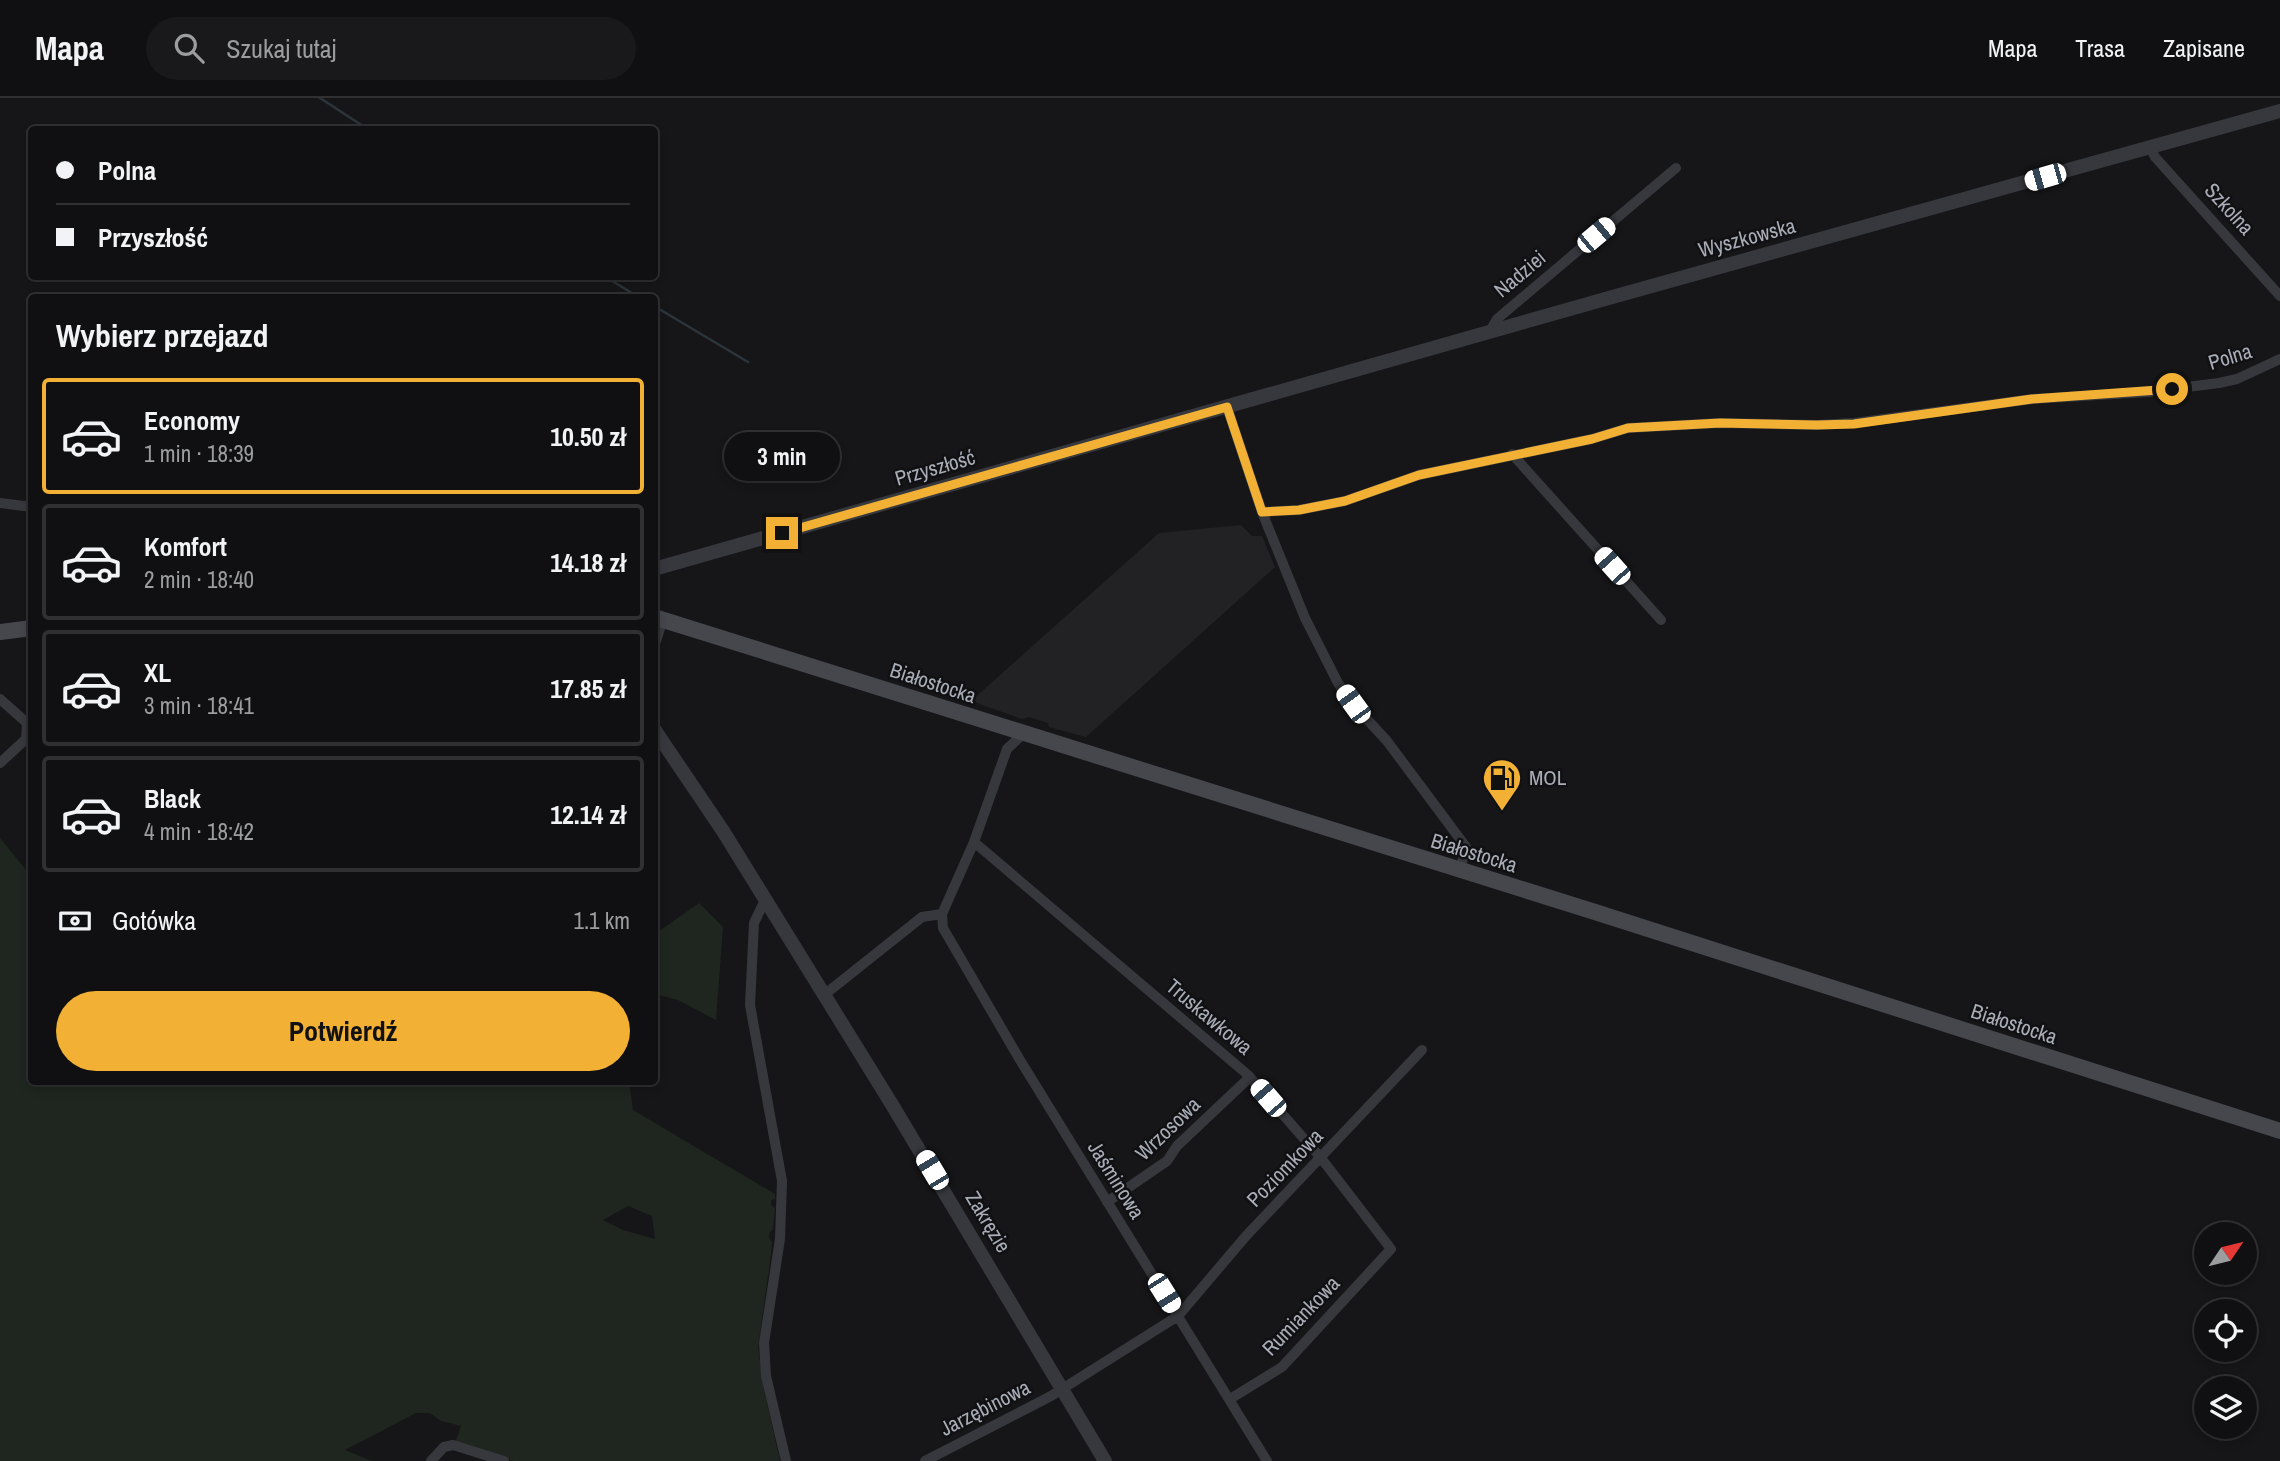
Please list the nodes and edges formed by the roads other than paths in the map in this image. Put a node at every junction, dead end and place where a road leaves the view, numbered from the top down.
1 (2280, 111) edge
2 (2150, 147) junction
3 (1676, 168) dead end
4 (2280, 296) edge
5 (1489, 333) junction
6 (2280, 359) edge
7 (1227, 407) junction
8 (1512, 454) junction
9 (0, 503) edge
10 (28, 506) edge
11 (1262, 512) junction
12 (658, 568) edge
13 (658, 618) edge
14 (1661, 620) dead end
15 (28, 628) edge
16 (0, 632) edge
17 (0, 699) edge
18 (1023, 734) junction
19 (658, 735) edge
20 (0, 763) edge
21 (974, 842) junction
22 (1460, 870) junction
23 (765, 900) junction
24 (942, 915) junction
25 (824, 995) junction
26 (1422, 1050) dead end
27 (1250, 1077) junction
28 (2280, 1131) edge
29 (1321, 1158) junction
30 (1107, 1202) junction
31 (1391, 1249) joint
32 (1178, 1316) junction
33 (1063, 1388) junction
34 (1230, 1399) junction
35 (431, 1461) edge
36 (504, 1461) edge
37 (786, 1461) edge
38 (925, 1461) edge
39 (1105, 1461) edge
40 (1267, 1461) edge

1 - 2 street, Wyszkowska
2 - 4 street, Szkolna
2 - 5 street, Wyszkowska
3 - 5 street, Nadziei
5 - 7 street, Wyszkowska
6 - 8 street, Polna
7 - 11 street
7 - 12 street, Przyszłość
8 - 11 street, Polna
8 - 14 street
9 - 10 street
11 - 22 street
13 - 18 main road, Białostocka
15 - 16 main road
17 - 20 street
18 - 21 street
18 - 22 main road, Białostocka
19 - 23 street, Zakręzie
21 - 24 street
21 - 27 street, Truskawkowa
22 - 28 main road, Białostocka
23 - 25 street, Zakręzie
23 - 37 street
24 - 25 street
24 - 30 street, Jaśminowa
25 - 33 street, Zakręzie
26 - 29 street, Poziomkowa
27 - 29 street, Truskawkowa
27 - 30 street, Wrzosowa
29 - 31 street, Truskawkowa
29 - 32 street, Poziomkowa
30 - 32 street, Jaśminowa
31 - 34 street, Rumiankowa
32 - 33 street, Poziomkowa
32 - 34 street, Jaśminowa
33 - 38 street, Jarzębinowa
33 - 39 street, Zakręzie
34 - 40 street, Jaśminowa
35 - 36 street

